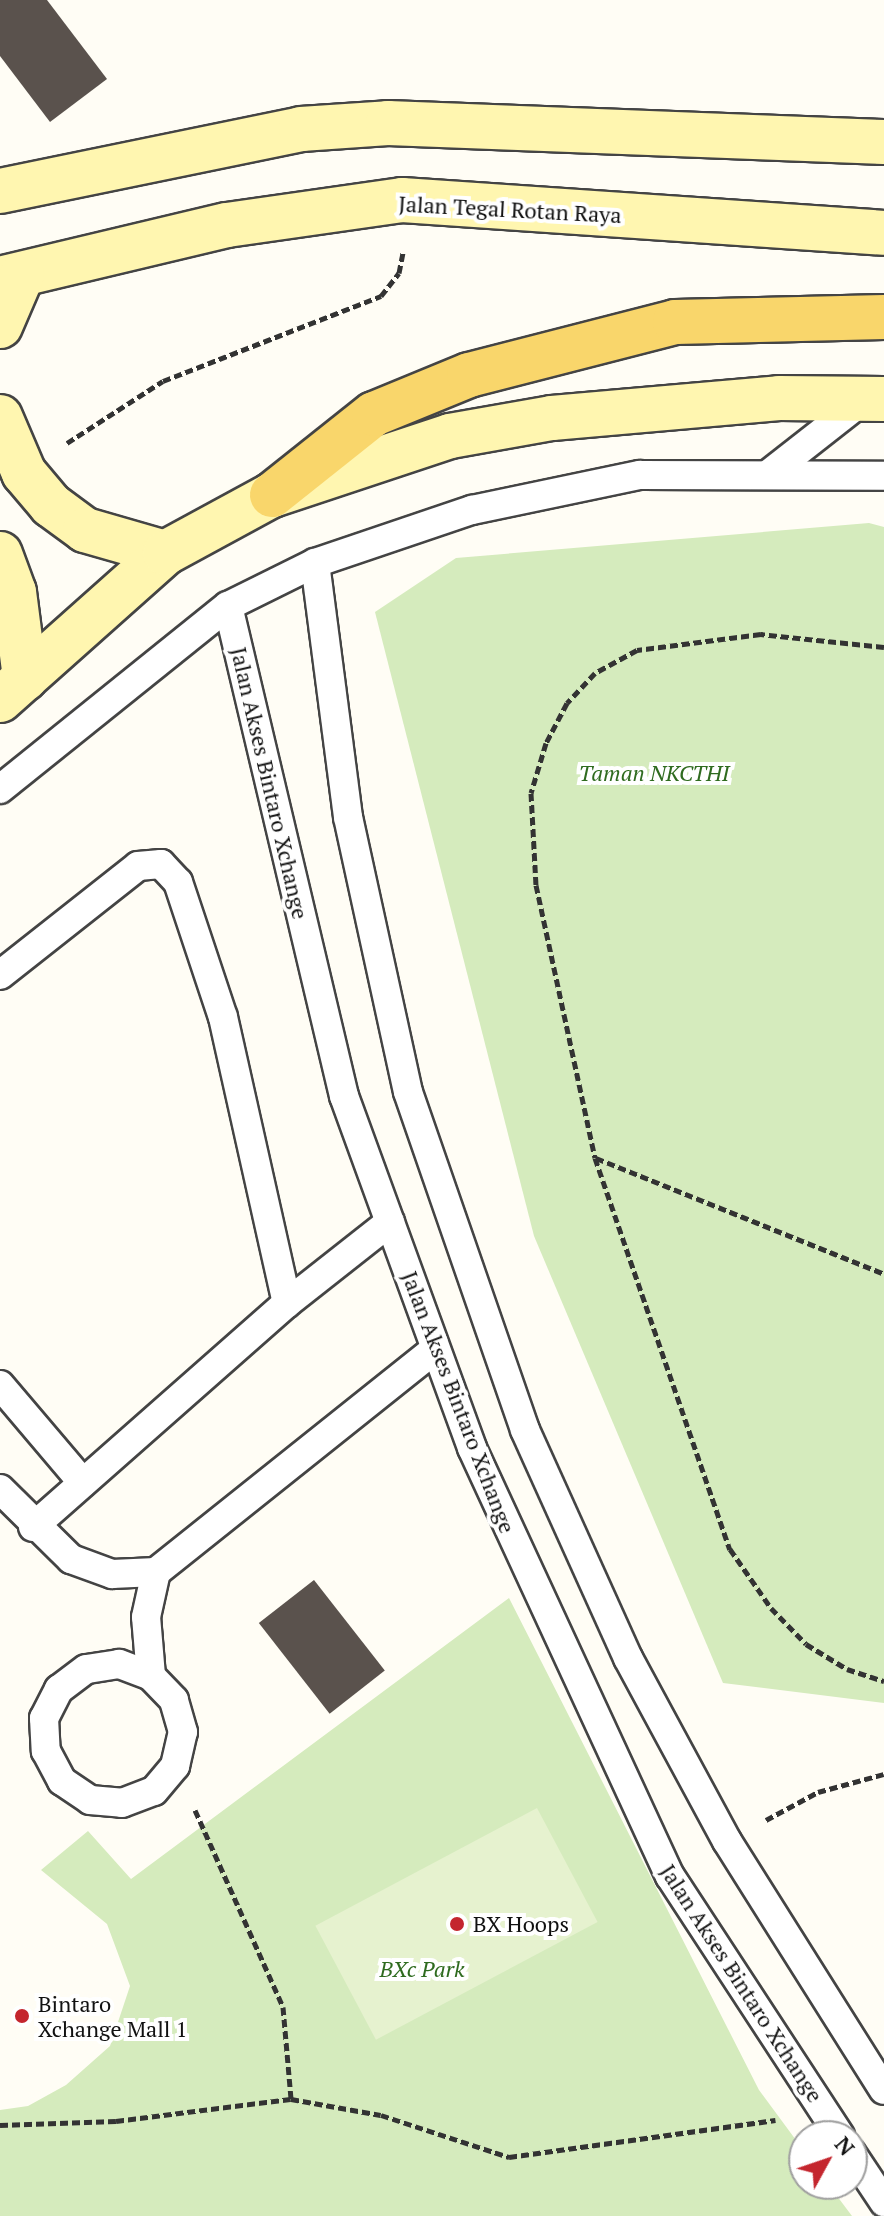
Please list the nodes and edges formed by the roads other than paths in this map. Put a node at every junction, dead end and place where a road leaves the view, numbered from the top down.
1 (884, 142) edge
2 (0, 191) edge
3 (884, 233) edge
4 (11, 277) edge
5 (884, 317) edge
6 (0, 326) edge
7 (875, 398) edge
8 (0, 417) edge
9 (770, 473) junction
10 (884, 476) edge
11 (272, 495) junction
12 (165, 553) junction
13 (0, 554) edge
14 (315, 563) junction
15 (228, 606) junction
16 (13, 689) edge
17 (0, 789) edge
18 (0, 975) edge
19 (390, 1222) junction
20 (287, 1303) junction
21 (435, 1349) junction
22 (0, 1385) edge
23 (83, 1483) junction
24 (0, 1489) edge
25 (33, 1527) junction
26 (156, 1572) junction
27 (151, 1676) junction
28 (884, 2090) edge
29 (830, 2120) edge
30 (868, 2178) edge
31 (884, 2202) edge

1 - 2 main road
3 - 4 main road, Jalan Tegal Rotan Raya
4 - 6 main road
5 - 11 main road
7 - 9 lane
7 - 11 main road
8 - 12 main road
9 - 10 lane
9 - 14 lane
11 - 12 main road
12 - 16 main road
13 - 16 main road
14 - 15 lane
14 - 28 lane
15 - 17 lane
15 - 19 lane, Jalan Akses Bintaro Xchange
18 - 20 lane
19 - 20 lane
19 - 21 lane, Jalan Akses Bintaro Xchange
20 - 23 lane
21 - 26 lane
21 - 29 lane, Jalan Akses Bintaro Xchange
22 - 23 lane
23 - 25 lane
24 - 25 lane
25 - 26 lane
26 - 27 lane
27 - 27 lane
30 - 31 lane

